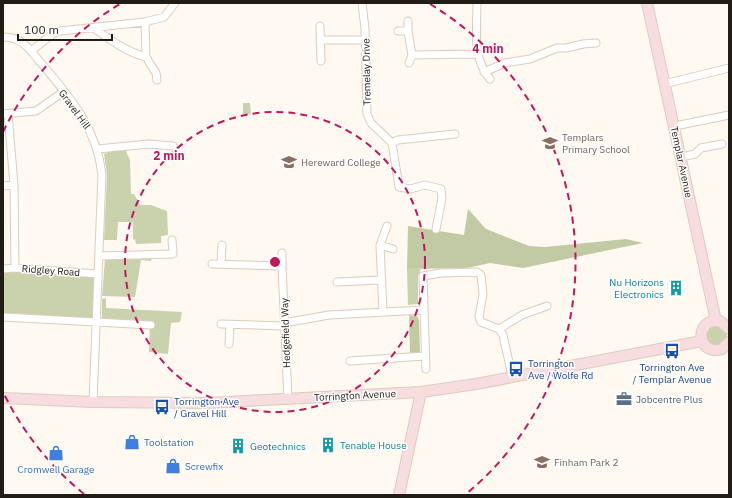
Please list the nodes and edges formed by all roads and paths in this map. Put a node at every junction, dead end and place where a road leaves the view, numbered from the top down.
1 (175, 3) edge
2 (362, 3) edge
3 (477, 3) edge
4 (647, 3) edge
5 (408, 21) dead end
6 (145, 22) junction
7 (320, 26) dead end
8 (94, 28) junction
9 (408, 31) junction
10 (398, 32) dead end
11 (3, 37) edge
12 (320, 40) junction
13 (366, 40) junction
14 (596, 43) dead end
15 (31, 51) junction
16 (477, 54) junction
17 (412, 55) junction
18 (146, 57) junction
19 (321, 61) dead end
20 (409, 63) dead end
21 (729, 68) edge
22 (484, 72) junction
23 (490, 79) dead end
24 (157, 80) dead end
25 (664, 84) junction
26 (64, 92) junction
27 (6, 114) edge
28 (729, 116) edge
29 (674, 126) junction
30 (455, 134) dead end
31 (392, 143) junction
32 (722, 144) dead end
33 (173, 146) dead end
34 (98, 149) junction
35 (681, 157) junction
36 (14, 185) junction
37 (3, 186) edge
38 (388, 226) dead end
39 (436, 229) dead end
40 (172, 240) dead end
41 (222, 245) dead end
42 (380, 245) junction
43 (393, 249) dead end
44 (282, 253) dead end
45 (99, 256) junction
46 (212, 264) dead end
47 (221, 264) junction
48 (282, 266) junction
49 (16, 268) junction
50 (3, 269) edge
51 (98, 274) junction
52 (382, 280) junction
53 (337, 282) dead end
54 (547, 306) dead end
55 (423, 310) junction
56 (383, 312) junction
57 (3, 317) edge
58 (716, 321) junction
59 (96, 322) junction
60 (221, 324) dead end
61 (284, 324) junction
62 (151, 325) dead end
63 (230, 325) junction
64 (499, 329) junction
65 (729, 329) edge
66 (702, 340) junction
67 (729, 342) edge
68 (229, 344) dead end
69 (425, 356) junction
70 (350, 361) dead end
71 (426, 369) dead end
72 (512, 376) junction
73 (421, 392) junction
74 (3, 398) edge
75 (288, 400) junction
76 (93, 402) junction
77 (400, 495) edge

1 - 6 street
2 - 13 street, Tremelay Drive
3 - 16 street
4 - 25 street, Templar Avenue
5 - 9 street
6 - 8 street
6 - 18 street
7 - 12 street
8 - 15 street
8 - 18 street
9 - 10 street
9 - 17 street
11 - 15 street, Gravel Hill
12 - 13 street
12 - 19 street
13 - 31 street, Tremelay Drive
14 - 22 street
15 - 26 street, Gravel Hill
16 - 17 street
16 - 22 street
17 - 20 street
18 - 24 street
21 - 25 street
22 - 23 street
25 - 29 street, Templar Avenue
26 - 27 street
26 - 34 street, Gravel Hill
27 - 36 street
28 - 29 street
29 - 35 street, Templar Avenue
30 - 31 street
31 - 39 street
32 - 35 street
33 - 34 street
34 - 45 street, Gravel Hill
35 - 58 street, Templar Avenue
36 - 37 street
36 - 49 street
38 - 42 street
40 - 45 street
41 - 47 street
42 - 43 street
42 - 52 street
44 - 48 street, Hedgefield Way
45 - 51 street, Gravel Hill
46 - 47 street
47 - 48 street
48 - 61 street, Hedgefield Way
49 - 50 street, Ridgley Road
49 - 51 street, Ridgley Road
51 - 59 street, Gravel Hill
52 - 53 street
52 - 56 street
54 - 64 street
55 - 56 street
55 - 64 street
55 - 69 street
56 - 61 street
57 - 59 street
58 - 65 street
58 - 66 street
59 - 62 street
59 - 76 street, Gravel Hill
60 - 63 street
61 - 63 street
61 - 75 street, Hedgefield Way
63 - 68 street
64 - 72 street
66 - 67 street
66 - 72 street, Torrington Avenue
69 - 70 street
69 - 71 street
72 - 73 street, Torrington Avenue
73 - 75 street, Torrington Avenue
73 - 77 street
74 - 76 street, Torrington Avenue
75 - 76 street, Torrington Avenue

